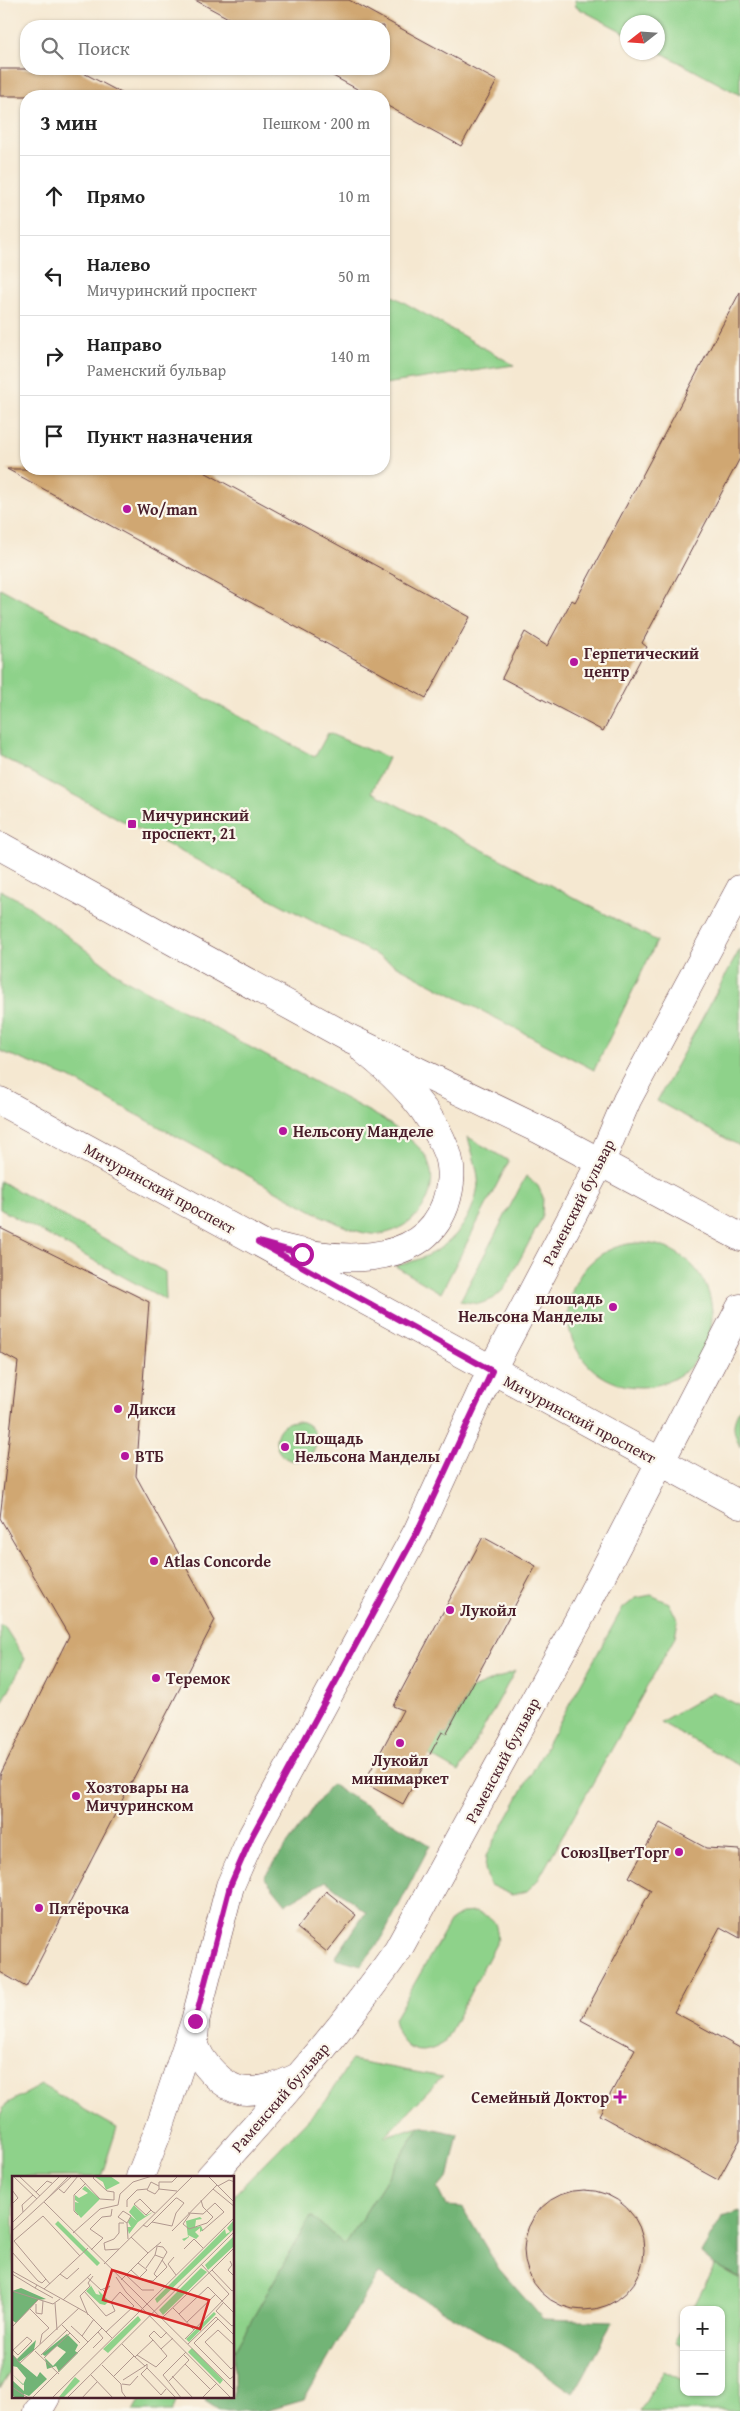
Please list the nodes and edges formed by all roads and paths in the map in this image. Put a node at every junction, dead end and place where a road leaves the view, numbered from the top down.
1 (0, 846) edge
2 (740, 889) edge
3 (349, 1038) junction
4 (0, 1101) edge
5 (601, 1161) junction
6 (740, 1237) edge
7 (258, 1242) junction
8 (740, 1308) edge
9 (492, 1371) junction
10 (661, 1462) junction
11 (740, 1505) edge
12 (195, 2021) junction
13 (301, 2076) junction
14 (140, 2176) edge
15 (211, 2176) edge
16 (45, 2398) edge
17 (38, 2411) edge

1 - 3 street
2 - 5 street, Раменский бульвар
3 - 5 street
3 - 7 street
4 - 7 street, Мичуринский проспект
5 - 6 street
5 - 9 street, Раменский бульвар
7 - 9 street, Мичуринский проспект
8 - 10 street, Раменский бульвар
9 - 10 street, Мичуринский проспект
9 - 12 street, Раменский бульвар
10 - 11 street, Мичуринский проспект
10 - 13 street, Раменский бульвар
12 - 13 street
12 - 14 street, Раменский бульвар
13 - 15 street, Раменский бульвар
16 - 17 street

